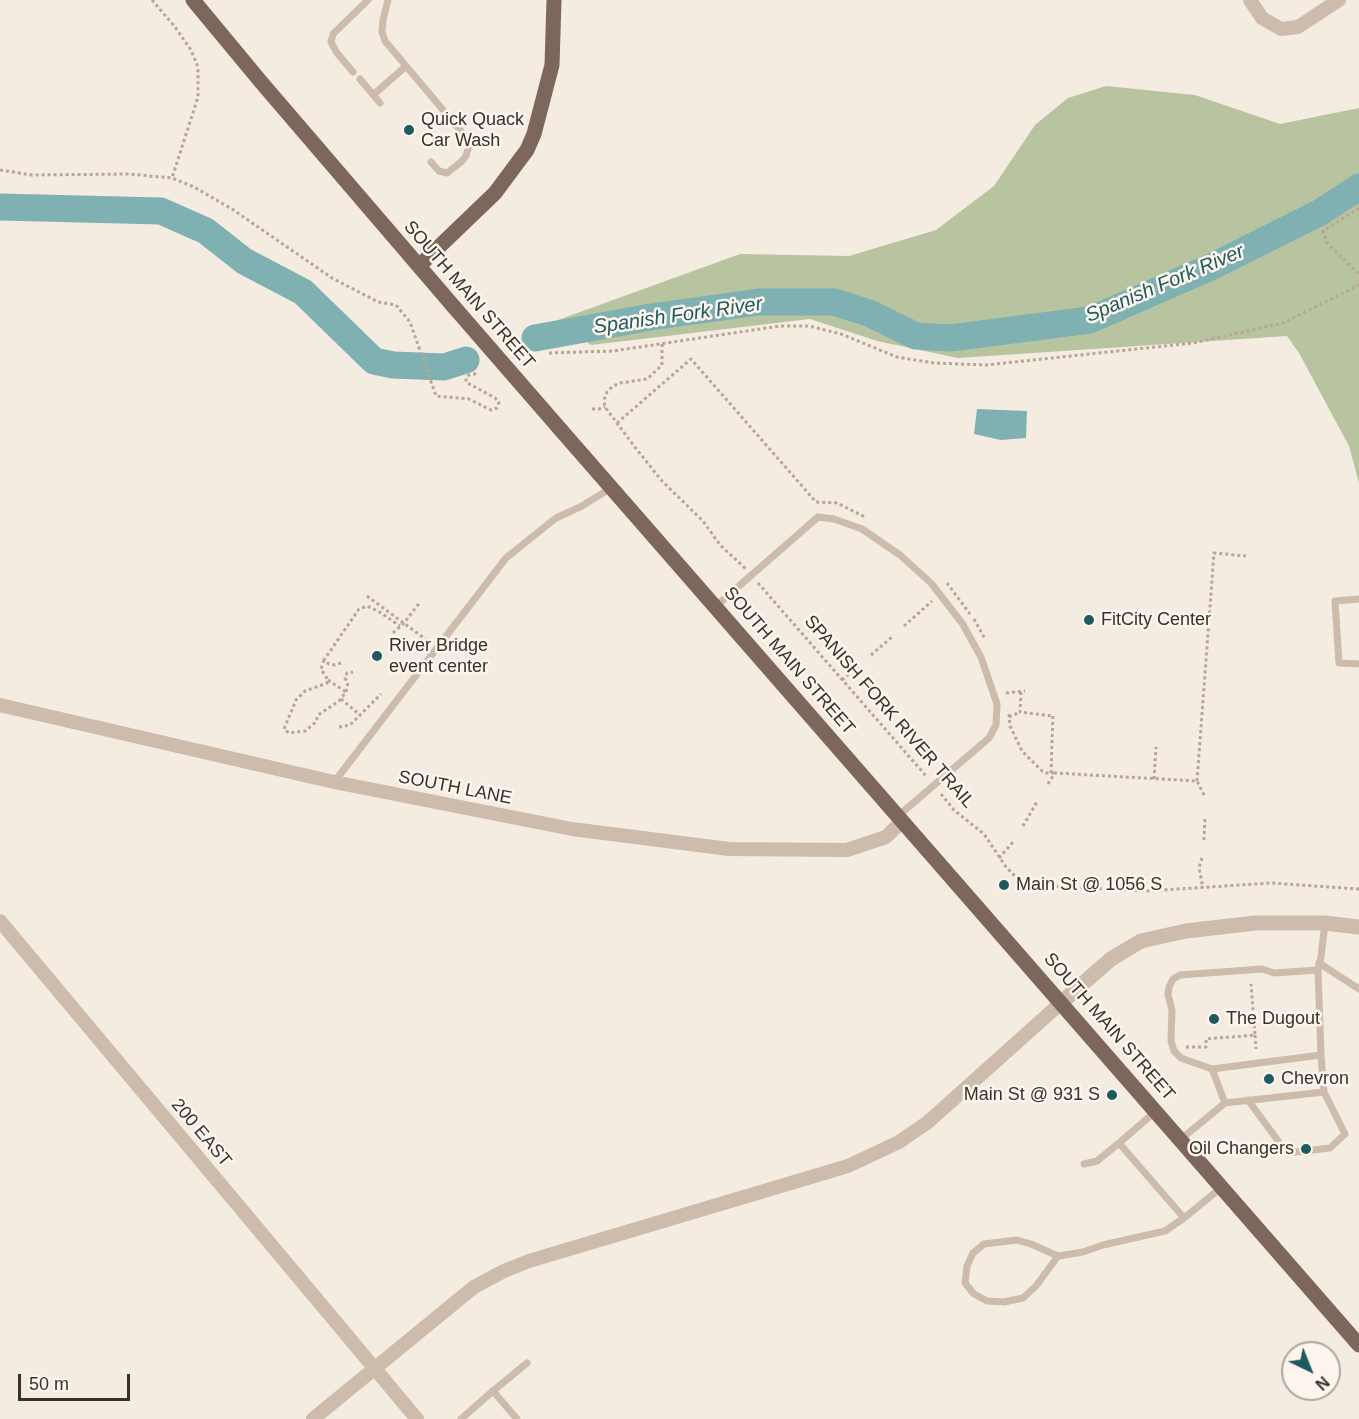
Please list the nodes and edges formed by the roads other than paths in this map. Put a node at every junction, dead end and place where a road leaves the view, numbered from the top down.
1 (193, 0) edge
2 (368, 0) edge
3 (388, 0) edge
4 (554, 0) edge
5 (1250, 0) edge
6 (1340, 0) edge
7 (405, 67) junction
8 (353, 72) dead end
9 (360, 80) dead end
10 (373, 95) junction
11 (380, 103) dead end
12 (431, 162) dead end
13 (419, 266) junction
14 (611, 488) junction
15 (1359, 599) edge
16 (715, 607) junction
17 (1359, 664) edge
18 (0, 705) edge
19 (334, 782) junction
20 (900, 818) junction
21 (0, 921) edge
22 (1325, 923) junction
23 (1359, 927) edge
24 (1318, 966) junction
25 (1359, 989) edge
26 (1062, 1002) junction
27 (1321, 1055) junction
28 (1212, 1069) junction
29 (1324, 1092) junction
30 (1248, 1100) junction
31 (1225, 1103) junction
32 (1156, 1111) junction
33 (1181, 1139) junction
34 (1119, 1143) junction
35 (1084, 1164) dead end
36 (1222, 1187) junction
37 (1184, 1218) junction
38 (1058, 1256) junction
39 (1357, 1340) edge
40 (527, 1363) dead end
41 (374, 1369) junction
42 (493, 1391) junction
43 (313, 1419) edge
44 (417, 1419) edge
45 (461, 1419) edge
46 (518, 1419) edge

1 - 13 main road, SOUTH MAIN STREET
2 - 8 lane
3 - 7 lane
4 - 13 main road
5 - 6 street
7 - 10 lane
7 - 12 lane
9 - 10 lane
10 - 11 lane
13 - 14 main road, SOUTH MAIN STREET, bridge
14 - 16 main road, SOUTH MAIN STREET
14 - 19 lane
15 - 17 lane
16 - 20 main road, SOUTH MAIN STREET
16 - 20 lane
18 - 19 street, SOUTH LANE
19 - 20 street, SOUTH LANE
20 - 26 main road, SOUTH MAIN STREET
21 - 41 street, 200 EAST
22 - 23 street
22 - 24 lane
22 - 26 street
24 - 25 lane
24 - 27 lane
24 - 28 lane
26 - 32 main road, SOUTH MAIN STREET
26 - 41 street
27 - 28 lane
27 - 29 lane
28 - 31 lane
29 - 30 lane
29 - 30 lane
30 - 31 lane
31 - 33 lane
32 - 33 main road, SOUTH MAIN STREET
32 - 34 lane
33 - 36 main road, SOUTH MAIN STREET
34 - 35 lane
34 - 37 lane
36 - 37 lane
36 - 39 main road, SOUTH MAIN STREET
37 - 38 lane
38 - 38 lane
40 - 42 lane
41 - 43 street
41 - 44 street, 200 EAST
42 - 45 lane
42 - 46 lane

